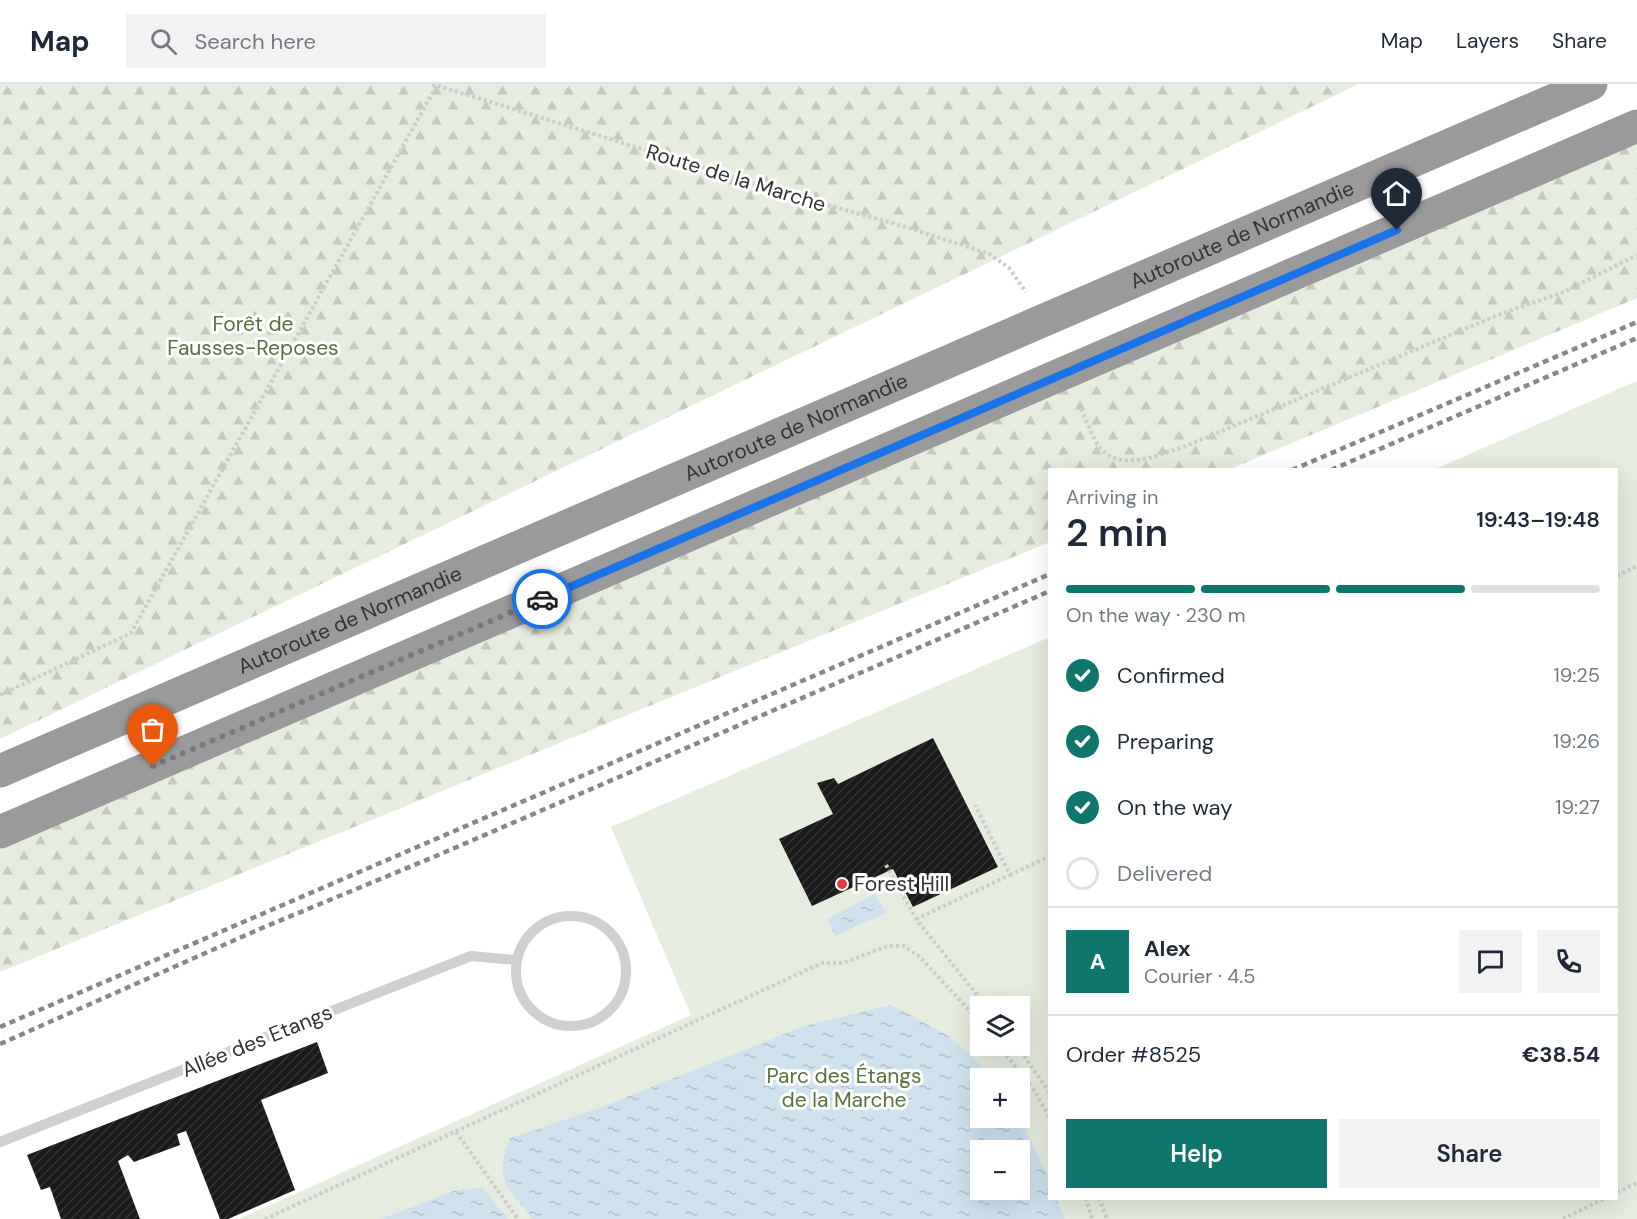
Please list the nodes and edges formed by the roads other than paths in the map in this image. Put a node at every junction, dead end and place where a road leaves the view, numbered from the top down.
1 (1591, 84) edge
2 (1637, 126) edge
3 (0, 771) edge
4 (0, 832) edge
5 (516, 960) junction
6 (0, 1142) edge

1 - 3 highway, Autoroute de Normandie
2 - 4 highway
5 - 5 lane
5 - 6 lane, Allée des Etangs

